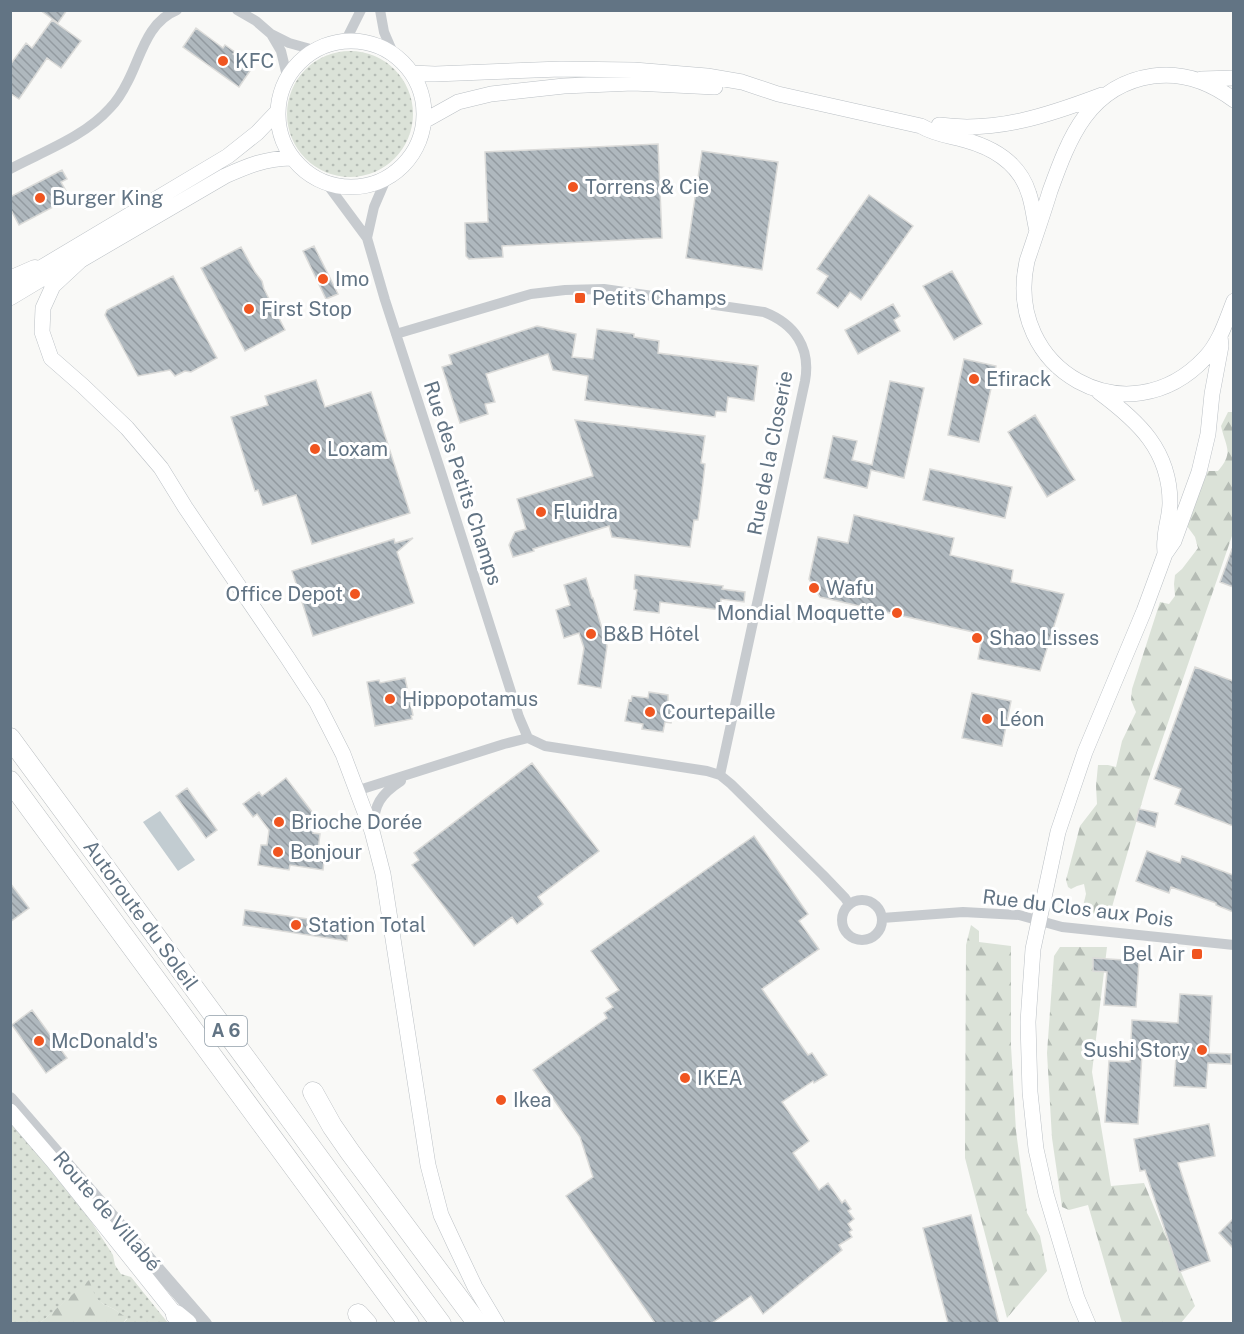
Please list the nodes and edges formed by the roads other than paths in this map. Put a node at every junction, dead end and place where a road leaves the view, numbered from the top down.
1 (177, 10) edge
2 (237, 10) edge
3 (361, 10) edge
4 (380, 10) edge
5 (271, 34) junction
6 (346, 40) junction
7 (314, 50) junction
8 (393, 53) junction
9 (412, 73) junction
10 (287, 76) junction
11 (1233, 78) edge
12 (1198, 80) junction
13 (1110, 92) junction
14 (778, 94) junction
15 (1233, 100) edge
16 (277, 112) junction
17 (424, 121) junction
18 (921, 126) junction
19 (291, 158) junction
20 (10, 169) edge
21 (386, 179) junction
22 (327, 184) junction
23 (1037, 231) junction
24 (367, 238) junction
25 (81, 260) junction
26 (35, 270) junction
27 (10, 281) edge
28 (10, 287) edge
29 (10, 298) edge
30 (1233, 301) edge
31 (396, 334) junction
32 (1220, 336) junction
33 (1094, 388) junction
34 (1165, 554) junction
35 (10, 738) edge
36 (528, 738) junction
37 (412, 773) junction
38 (720, 775) junction
39 (10, 781) edge
40 (356, 791) junction
41 (375, 841) junction
42 (849, 904) junction
43 (882, 918) junction
44 (1039, 920) junction
45 (1233, 945) edge
46 (313, 1092) dead end
47 (10, 1099) edge
48 (10, 1111) edge
49 (181, 1321) edge
50 (205, 1323) edge
51 (409, 1323) edge
52 (441, 1323) edge
53 (478, 1323) edge
54 (497, 1323) edge
55 (1088, 1323) edge

1 - 20 street
2 - 5 street
3 - 6 street
4 - 8 street
5 - 7 street
5 - 10 street
6 - 7 main road
6 - 8 main road
7 - 10 main road
8 - 9 main road
9 - 14 main road
9 - 17 main road
10 - 16 main road
11 - 12 main road
12 - 13 main road
12 - 15 main road
13 - 18 main road
13 - 23 main road
14 - 17 main road
14 - 18 main road
16 - 19 main road
16 - 26 main road
17 - 21 main road
18 - 23 main road
19 - 22 main road
19 - 25 main road
21 - 22 main road
21 - 24 street, Rue des Petits Champs
22 - 24 street, Rue des Petits Champs
23 - 33 main road
24 - 31 street, Rue des Petits Champs
25 - 29 main road
25 - 40 main road
26 - 27 highway
26 - 28 main road
30 - 32 main road
31 - 36 street, Rue des Petits Champs
31 - 38 street, Rue de la Closerie
32 - 33 main road
32 - 34 main road
33 - 34 main road
34 - 44 main road
35 - 52 highway, Autoroute du Soleil / A 6
36 - 37 street
36 - 38 street
37 - 40 street
37 - 41 street
38 - 42 street
39 - 51 highway, Autoroute du Soleil / A 6
40 - 41 main road
41 - 54 main road
42 - 43 street
42 - 43 street
43 - 44 street, Rue du Clos aux Pois
44 - 45 street, Rue du Clos aux Pois
44 - 55 main road
46 - 53 highway
47 - 50 street, Route de Villabé
48 - 49 main road, Route de Villabé

